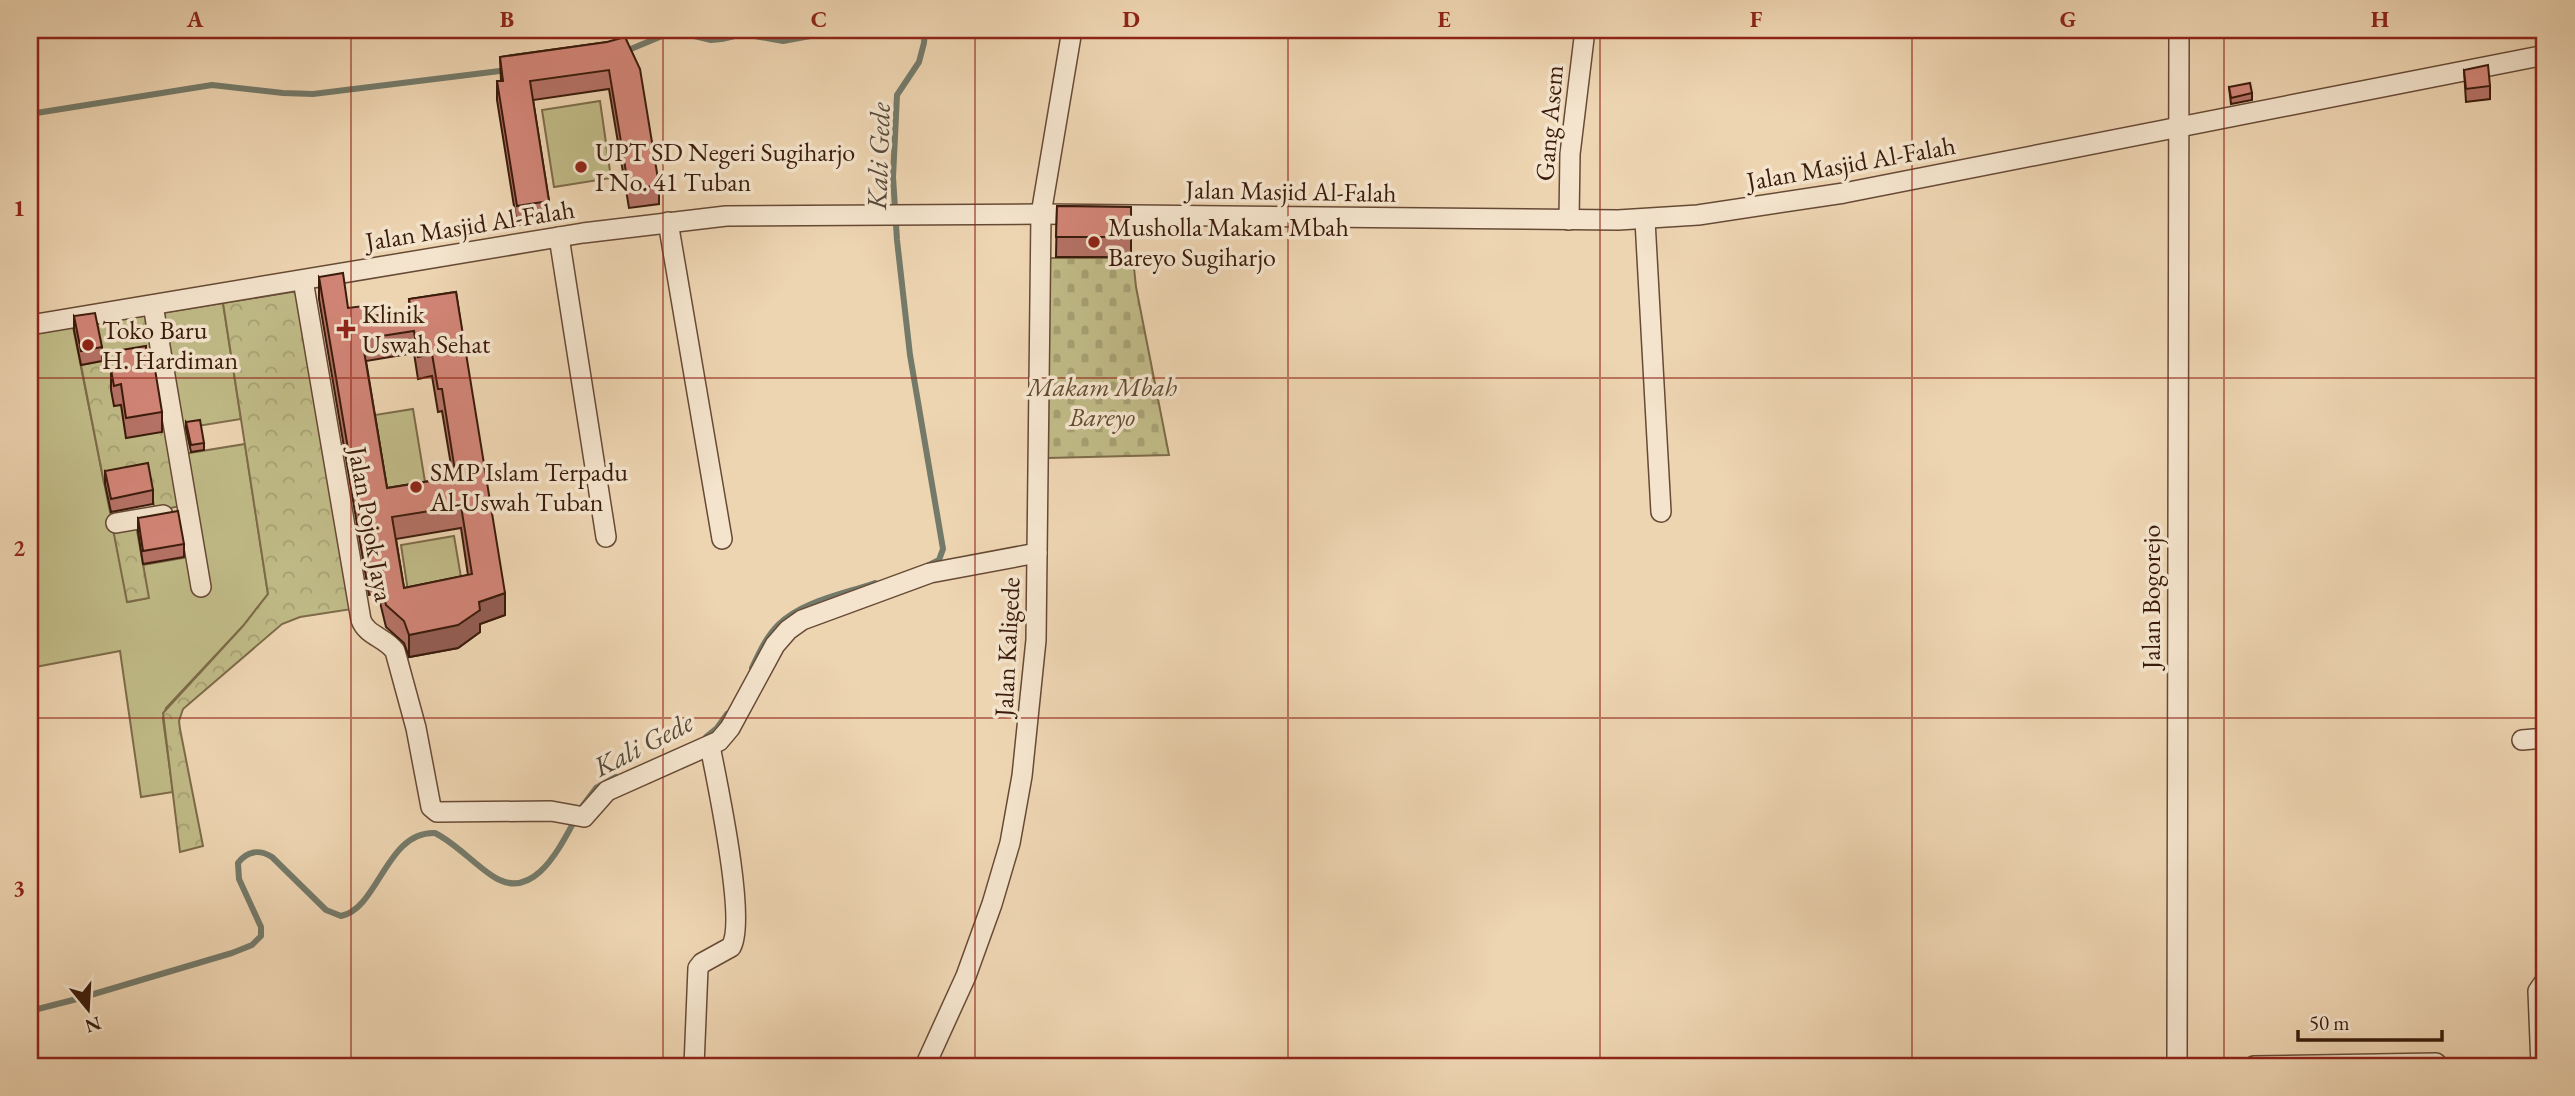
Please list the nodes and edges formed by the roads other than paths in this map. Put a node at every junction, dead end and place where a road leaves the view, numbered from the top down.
1 (1072, 30) edge
2 (1585, 30) edge
3 (2179, 30) edge
4 (2545, 55) edge
5 (2178, 128) junction
6 (1041, 214) junction
7 (1569, 220) junction
8 (1645, 220) junction
9 (668, 222) junction
10 (559, 237) junction
11 (303, 280) junction
12 (153, 304) junction
13 (30, 325) edge
14 (188, 510) junction
15 (1661, 512) dead end
16 (116, 523) dead end
17 (606, 537) dead end
18 (722, 539) dead end
19 (1037, 553) junction
20 (201, 587) dead end
21 (2545, 737) edge
22 (2522, 740) dead end
23 (710, 746) junction
24 (2545, 981) edge
25 (2436, 1063) dead end
26 (694, 1066) edge
27 (925, 1066) edge
28 (2177, 1066) edge
29 (2253, 1066) edge
30 (2541, 1066) edge

1 - 6 street, Jalan Kaligede
2 - 7 street, Gang Asem
3 - 5 street, Jalan Bogorejo
4 - 5 street, Jalan Masjid Al-Falah
5 - 8 street, Jalan Masjid Al-Falah
5 - 28 street, Jalan Bogorejo
6 - 7 street, Jalan Masjid Al-Falah
6 - 9 street, Jalan Masjid Al-Falah
6 - 19 street, Jalan Kaligede
7 - 8 street, Jalan Masjid Al-Falah
8 - 15 street
9 - 10 street, Jalan Masjid Al-Falah
9 - 18 street
10 - 11 street, Jalan Masjid Al-Falah
10 - 17 street
11 - 12 street, Jalan Masjid Al-Falah
11 - 23 street, Jalan Pojok Jaya
12 - 13 street, Jalan Masjid Al-Falah
12 - 14 street
14 - 16 street
14 - 20 street
19 - 23 street, Jalan Pojok Jaya
19 - 27 street, Jalan Kaligede
21 - 22 street
23 - 26 street
24 - 30 street
25 - 29 street

